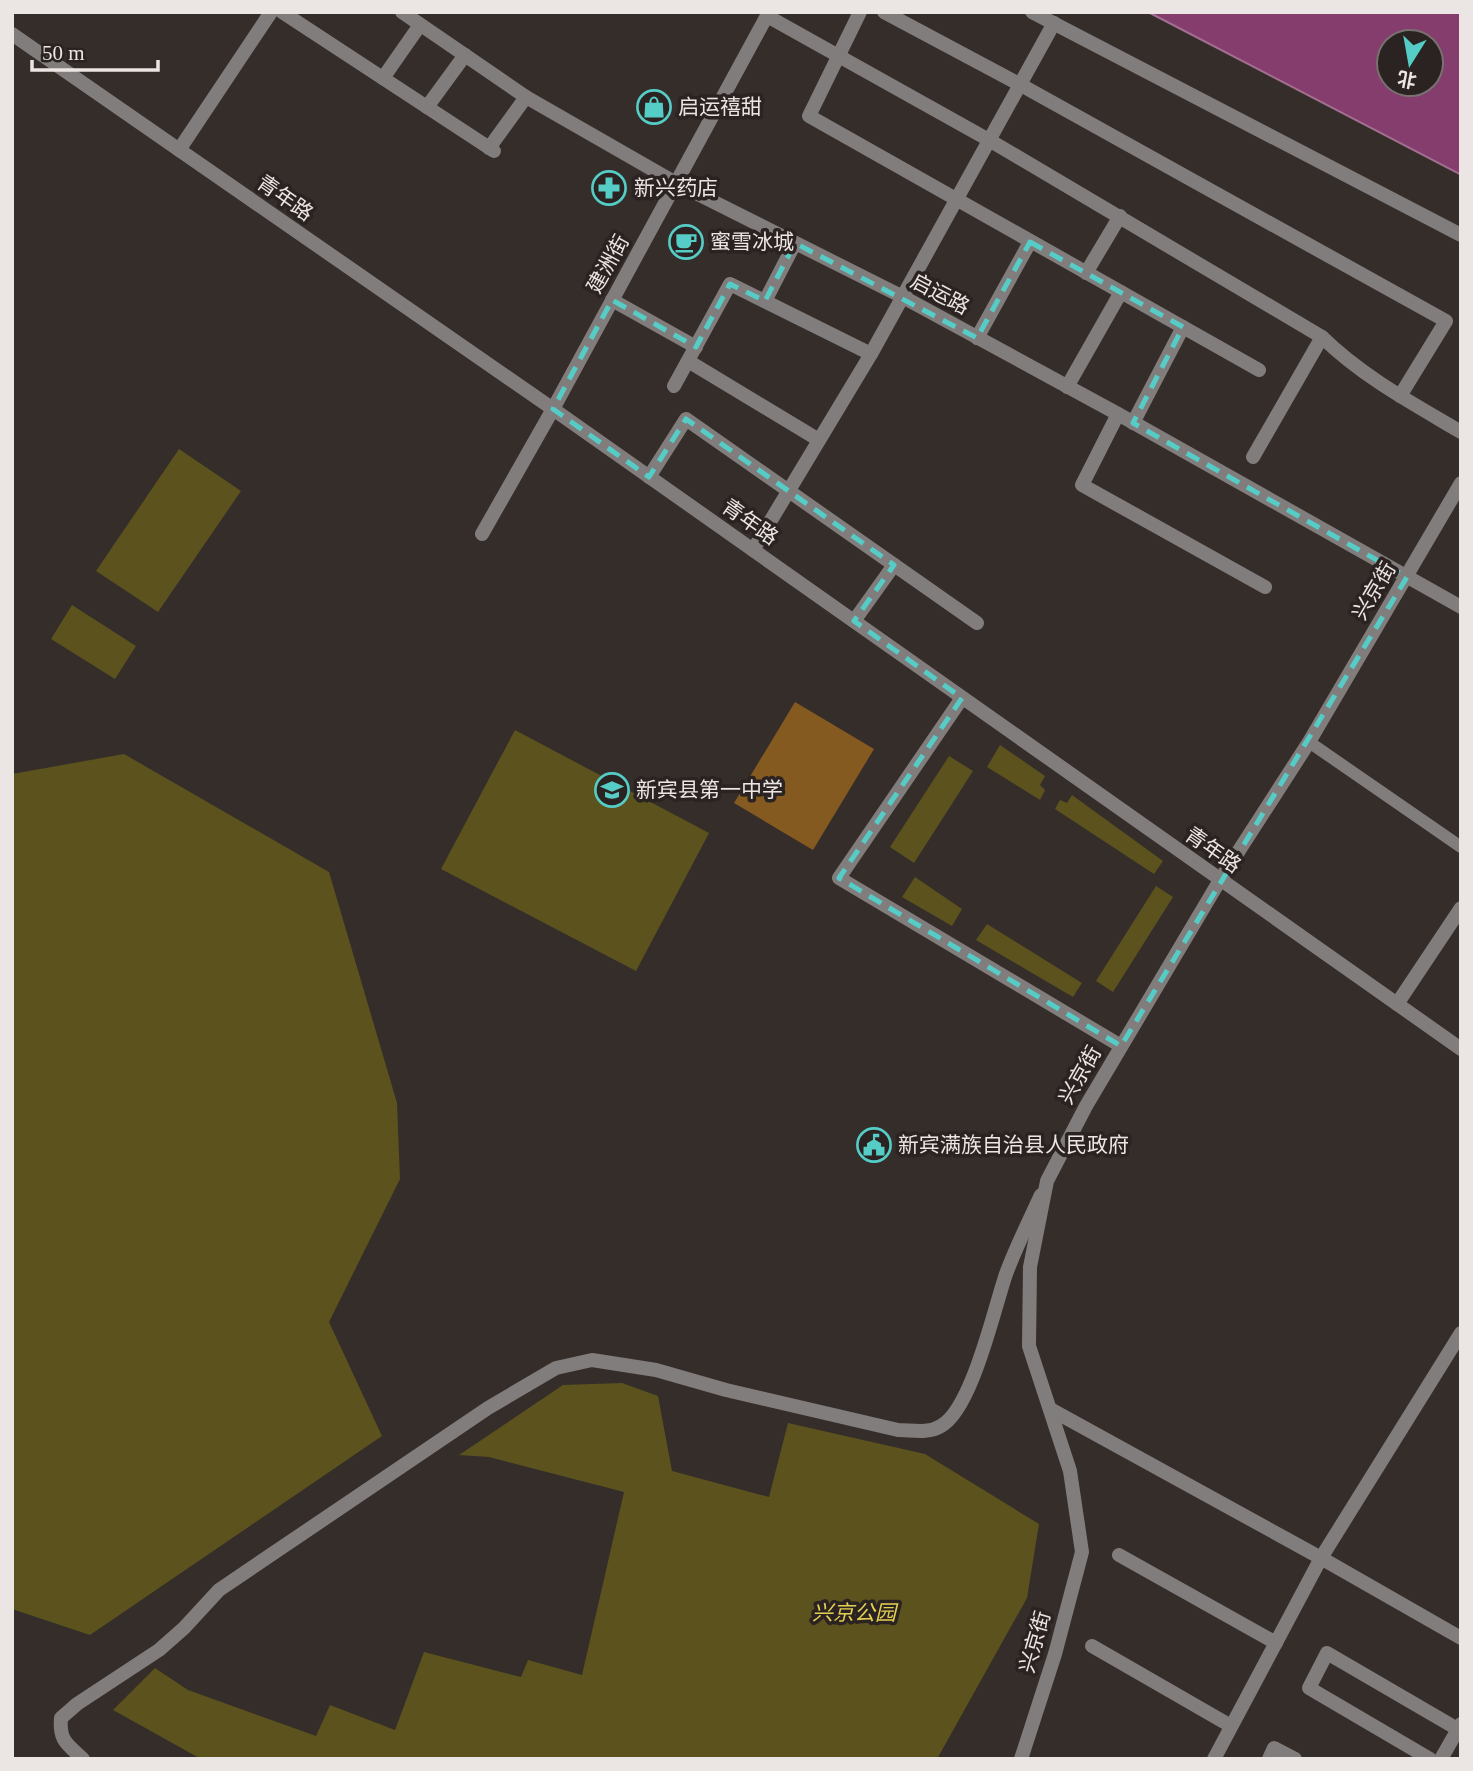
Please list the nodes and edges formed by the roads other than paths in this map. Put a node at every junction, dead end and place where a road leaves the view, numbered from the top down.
1 (271, 12) edge
2 (282, 12) edge
3 (402, 12) edge
4 (860, 12) edge
5 (884, 12) edge
6 (1032, 12) edge
7 (768, 14) edge
8 (1054, 23) junction
9 (420, 25) junction
10 (12, 34) edge
11 (465, 55) junction
12 (838, 56) junction
13 (383, 78) junction
14 (1019, 84) junction
15 (526, 97) junction
16 (427, 107) junction
17 (989, 140) junction
18 (179, 150) junction
19 (676, 183) junction
20 (956, 201) junction
21 (1120, 216) junction
22 (1461, 235) edge
23 (1030, 242) junction
24 (795, 243) junction
25 (1087, 273) junction
26 (1121, 292) junction
27 (903, 297) junction
28 (612, 300) junction
29 (765, 301) junction
30 (1183, 327) junction
31 (1322, 337) junction
32 (977, 338) junction
33 (696, 347) junction
34 (871, 354) junction
35 (688, 361) junction
36 (1259, 370) dead end
37 (674, 386) dead end
38 (1067, 387) junction
39 (1400, 396) junction
40 (553, 409) junction
41 (1118, 414) junction
42 (1133, 423) junction
43 (1461, 432) edge
44 (819, 440) junction
45 (1253, 457) dead end
46 (649, 477) junction
47 (1461, 483) edge
48 (789, 491) junction
49 (482, 534) dead end
50 (753, 550) junction
51 (894, 565) junction
52 (1407, 577) junction
53 (1265, 587) dead end
54 (1461, 607) edge
55 (854, 621) junction
56 (977, 623) dead end
57 (962, 698) junction
58 (1309, 742) junction
59 (1461, 847) edge
60 (1220, 880) junction
61 (1461, 908) edge
62 (1397, 1004) junction
63 (1121, 1046) junction
64 (1461, 1049) edge
65 (1047, 1181) junction
66 (1461, 1333) edge
67 (1049, 1409) junction
68 (1119, 1555) dead end
69 (1321, 1558) junction
70 (1461, 1639) edge
71 (1276, 1643) junction
72 (1092, 1646) dead end
73 (1231, 1726) junction
74 (1460, 1728) edge
75 (83, 1759) edge
76 (1021, 1759) edge
77 (1214, 1759) edge
78 (1269, 1759) edge
79 (1295, 1759) edge
80 (1430, 1759) edge
81 (1441, 1759) edge

1 - 18 street
2 - 13 street
3 - 9 street, 启运路
4 - 12 street
5 - 14 street
6 - 8 street
7 - 12 street
7 - 19 street, 建洲街
8 - 14 street
8 - 22 street
9 - 11 street, 启运路
9 - 13 street
10 - 18 street, 青年路
11 - 15 street, 启运路
11 - 16 street
12 - 17 street
12 - 20 street
13 - 16 street
14 - 17 street
14 - 39 street
15 - 16 street
15 - 19 street, 启运路
17 - 20 street
17 - 21 street
18 - 40 street, 青年路
19 - 24 street, 启运路
19 - 28 street, 建洲街
20 - 23 street
20 - 27 street
21 - 25 street
21 - 31 street
23 - 25 street
23 - 32 street
24 - 27 street, 启运路
24 - 29 street
25 - 26 street
26 - 30 street
26 - 38 street
27 - 32 street, 启运路
27 - 34 street
28 - 33 street
28 - 40 street, 建洲街
29 - 33 street
29 - 34 street
30 - 36 street
30 - 42 street
31 - 39 street
31 - 45 street
32 - 38 street, 启运路
33 - 35 street
34 - 44 street
35 - 37 street
35 - 44 street
38 - 41 street, 启运路
39 - 43 street
40 - 46 street, 青年路
40 - 49 street, 建洲街
41 - 42 street, 启运路
41 - 53 street
42 - 52 street, 启运路
44 - 48 street
46 - 48 street
46 - 50 street, 青年路
47 - 52 street, 兴京街
48 - 50 street
48 - 51 street
50 - 55 street, 青年路
51 - 55 street
51 - 56 street
52 - 54 street, 启运路
52 - 58 street, 兴京街
55 - 57 street, 青年路
57 - 60 street, 青年路
57 - 63 street
58 - 59 street
58 - 60 street, 兴京街
60 - 62 street, 青年路
60 - 63 street, 兴京街
61 - 62 street
62 - 64 street, 青年路
63 - 65 street, 兴京街
65 - 67 street, 兴京街
65 - 75 street
66 - 69 street
67 - 69 street
67 - 76 street, 兴京街
68 - 71 street
69 - 70 street
69 - 71 street
71 - 73 street
72 - 73 street
73 - 77 street
74 - 80 street
74 - 81 street
78 - 79 street

